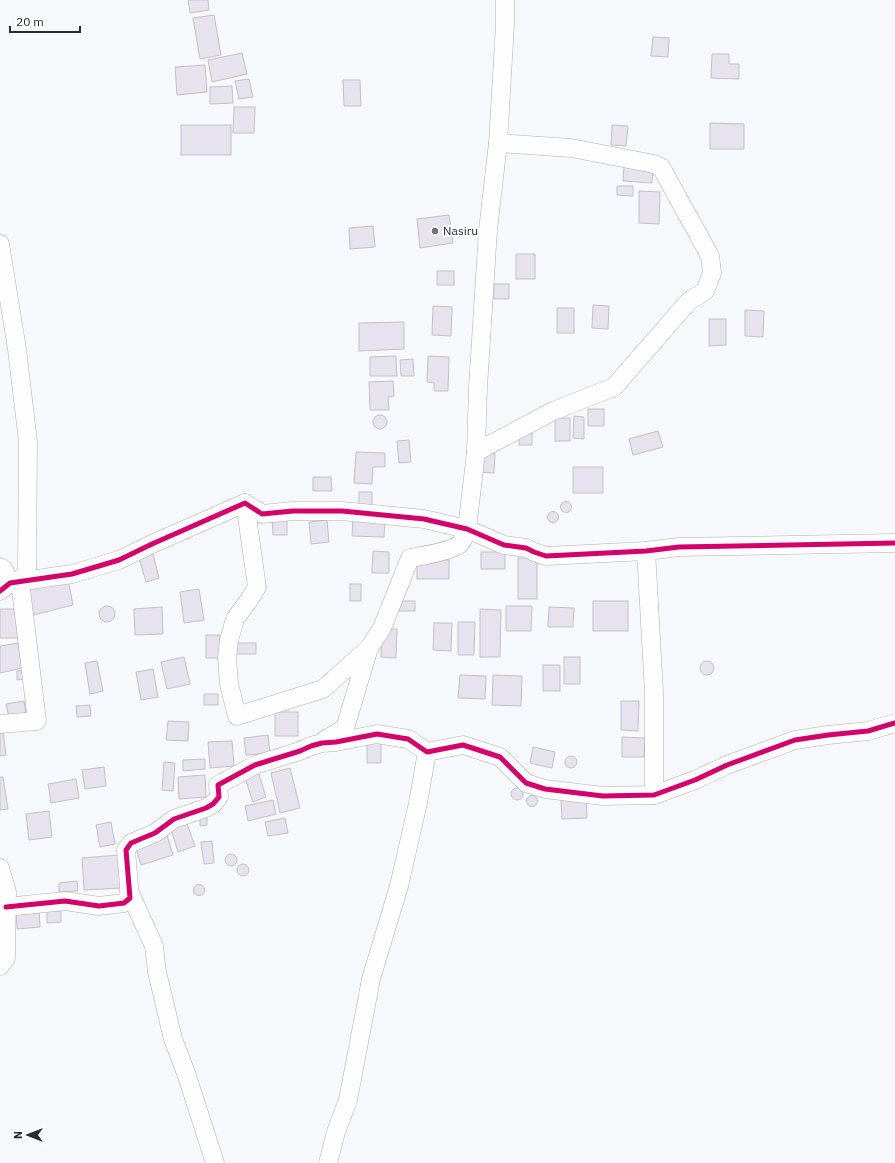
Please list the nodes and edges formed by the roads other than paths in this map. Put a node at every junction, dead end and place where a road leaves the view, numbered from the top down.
1 (505, 0) edge
2 (498, 143) junction
3 (0, 244) edge
4 (476, 452) junction
5 (245, 503) junction
6 (467, 529) junction
7 (895, 543) edge
8 (646, 551) junction
9 (0, 567) edge
10 (10, 585) edge
11 (369, 648) junction
12 (895, 722) edge
13 (0, 724) edge
14 (322, 743) junction
15 (428, 752) junction
16 (654, 795) junction
17 (0, 868) edge
18 (129, 891) junction
19 (6, 907) junction
20 (0, 966) edge
21 (215, 1163) edge
22 (328, 1163) edge

1 - 2 street
2 - 4 street
2 - 4 street
3 - 10 street
4 - 6 street
5 - 6 street
5 - 10 street
5 - 11 street
6 - 8 street
6 - 11 street
7 - 8 street
8 - 16 street
9 - 10 street
10 - 13 street
11 - 14 street
12 - 16 street
14 - 15 street
14 - 18 street
15 - 16 street
15 - 22 street
17 - 19 street
18 - 19 street
18 - 21 street
19 - 20 street

